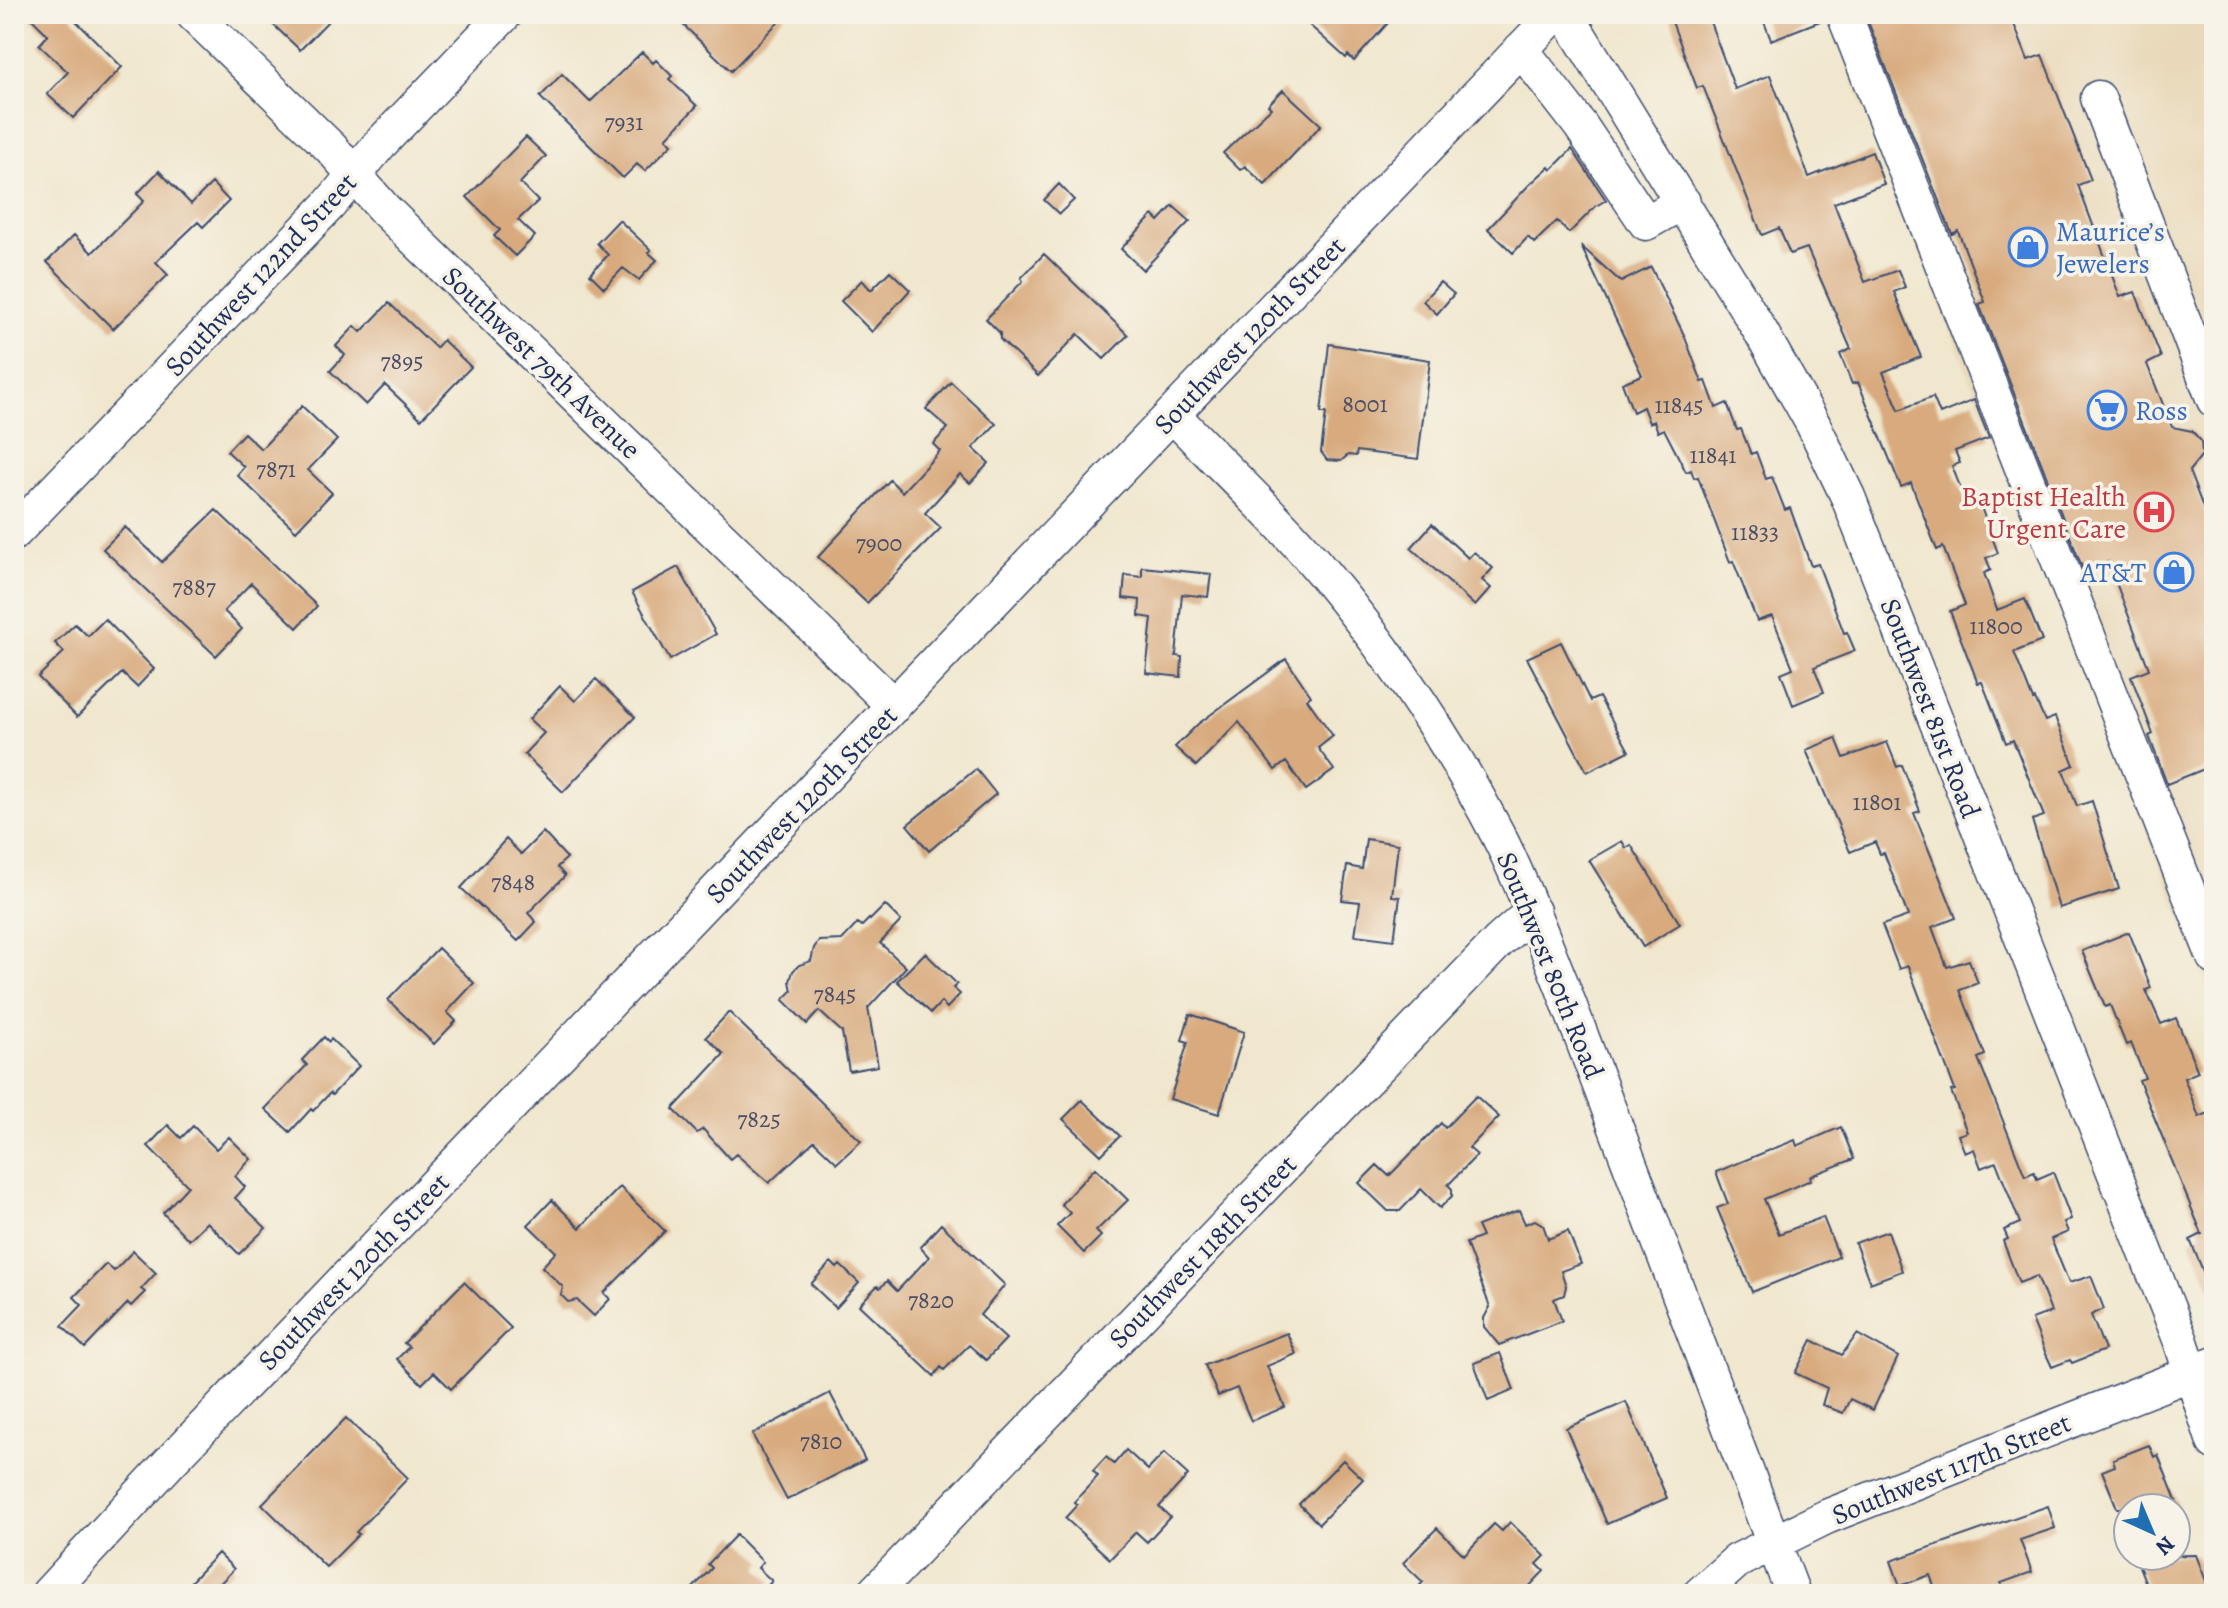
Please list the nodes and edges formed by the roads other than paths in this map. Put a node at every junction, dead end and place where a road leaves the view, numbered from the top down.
1 (193, 14) edge
2 (505, 14) edge
3 (1555, 14) edge
4 (1566, 14) edge
5 (1844, 14) edge
6 (1521, 49) junction
7 (2098, 98) dead end
8 (355, 175) junction
9 (1683, 202) junction
10 (2214, 400) edge
11 (1173, 415) junction
12 (14, 533) edge
13 (894, 706) junction
14 (1533, 911) junction
15 (2208, 922) edge
16 (2214, 957) edge
17 (2203, 1368) edge
18 (2214, 1442) edge
19 (1772, 1542) junction
20 (48, 1594) edge
21 (873, 1594) edge
22 (1700, 1594) edge
23 (1793, 1594) edge

1 - 8 street, Southwest 79th Avenue
2 - 8 street, Southwest 122nd Street
3 - 6 street, Southwest 120th Street
4 - 9 street, Southwest 81st Road
5 - 15 street
6 - 9 street
6 - 11 street, Southwest 120th Street
7 - 10 street
8 - 12 street, Southwest 122nd Street
8 - 13 street, Southwest 79th Avenue
9 - 17 street, Southwest 81st Road
11 - 13 street, Southwest 120th Street
11 - 14 street, Southwest 80th Road
13 - 20 street, Southwest 120th Street
14 - 19 street, Southwest 80th Road
14 - 21 street, Southwest 118th Street
15 - 16 street
17 - 18 street, Southwest 81st Road
17 - 19 street, Southwest 117th Street
19 - 22 street, Southwest 117th Street
19 - 23 street, Southwest 80th Road

